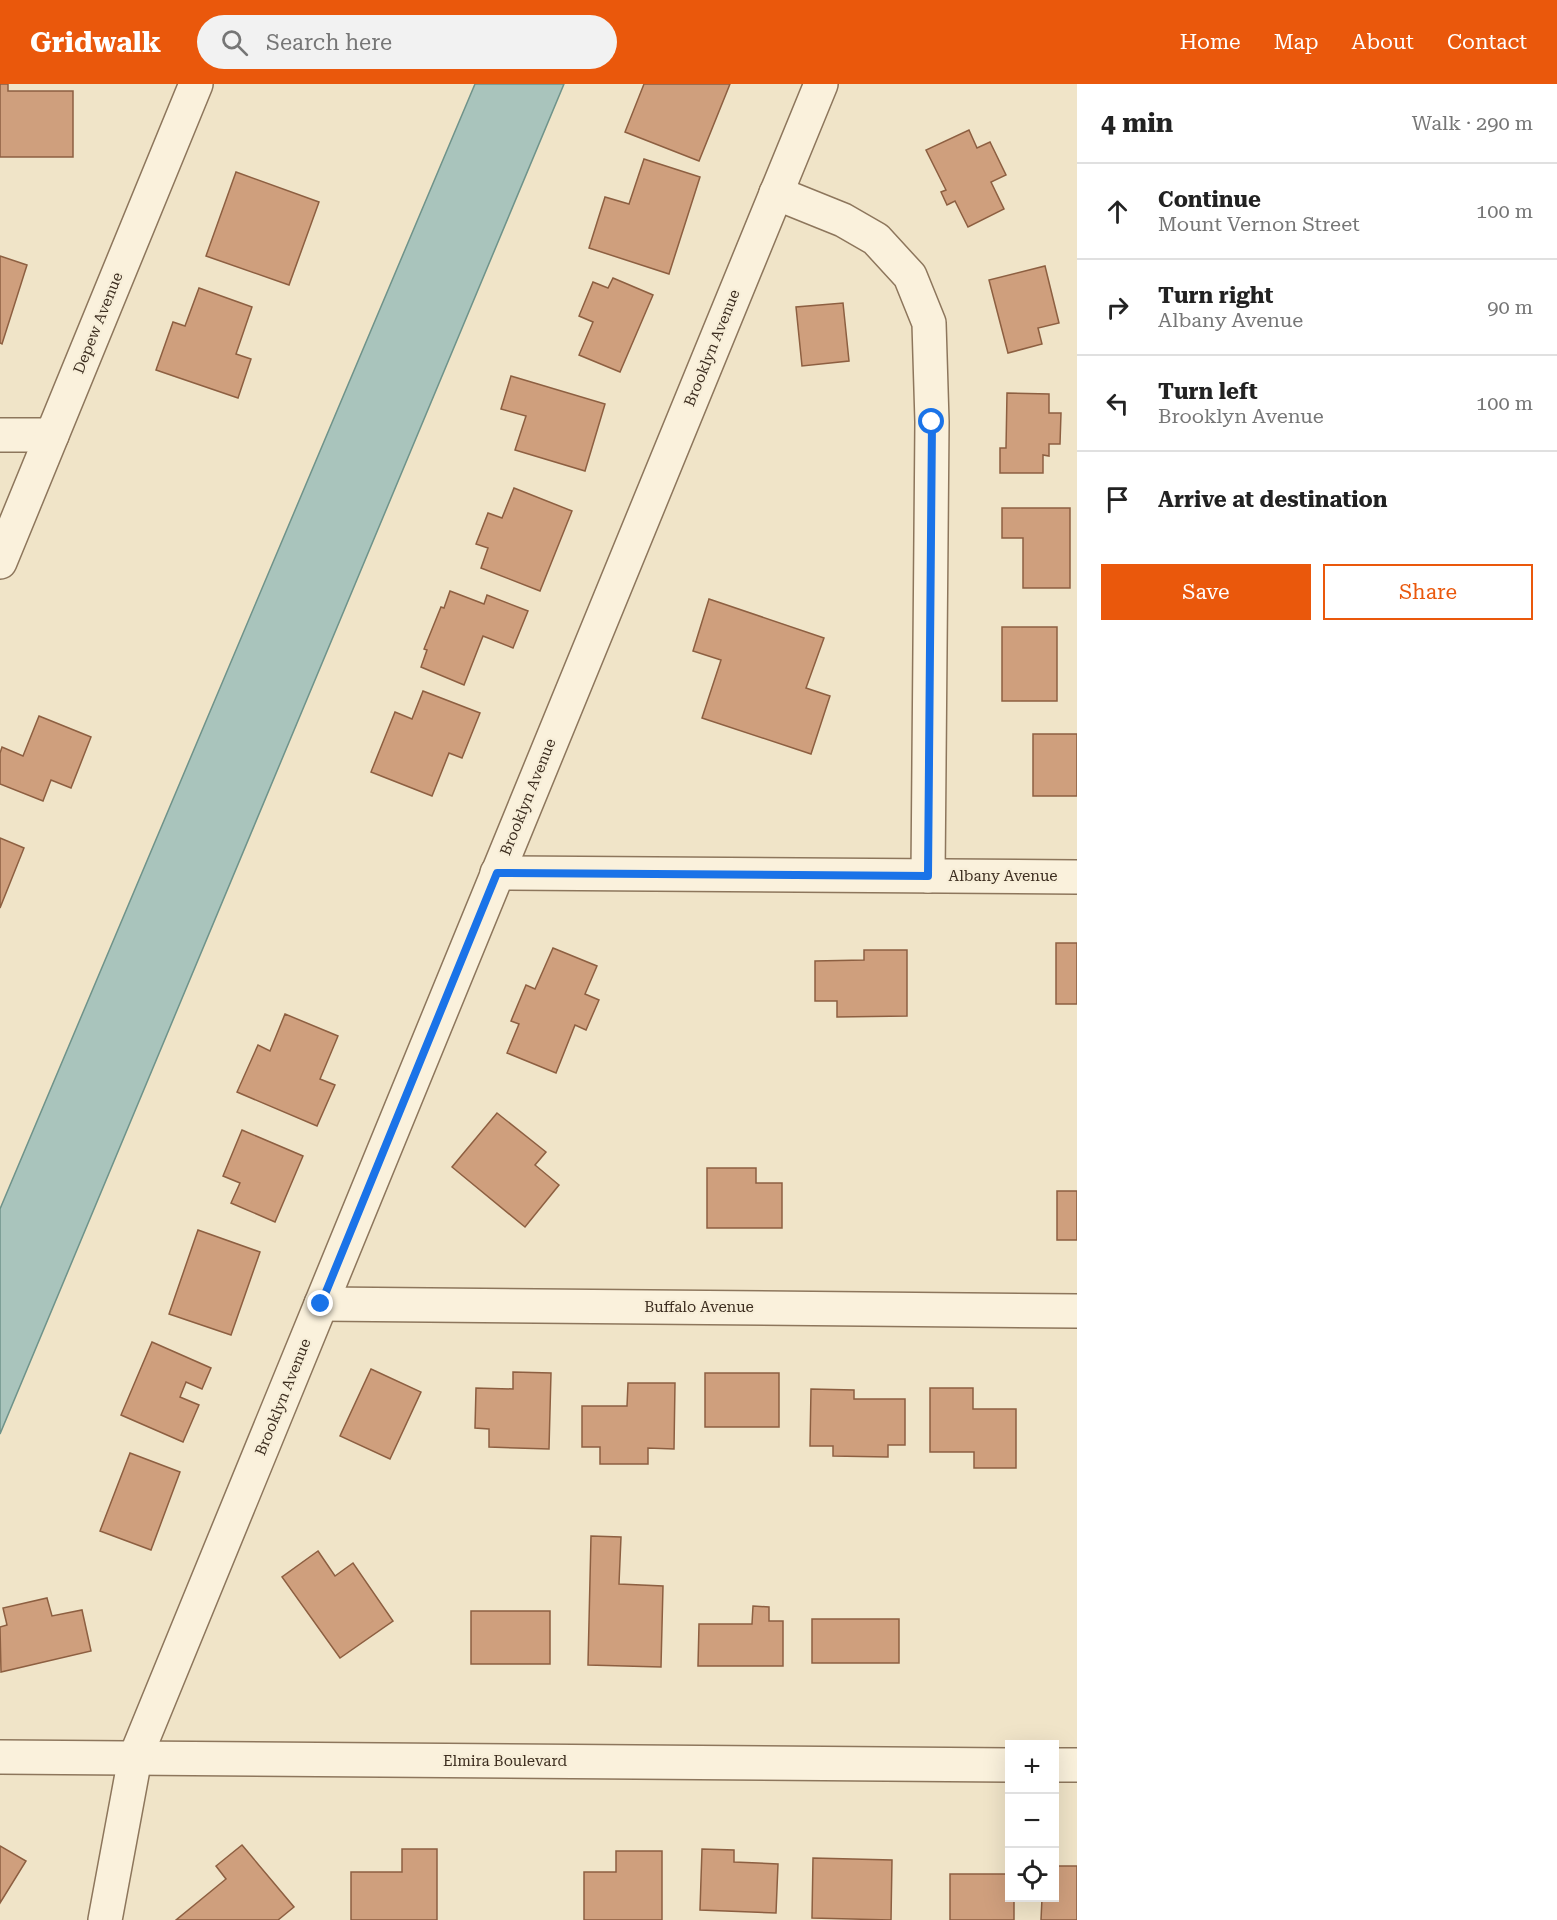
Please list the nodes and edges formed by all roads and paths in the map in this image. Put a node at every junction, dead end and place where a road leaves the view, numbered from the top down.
1 (196, 84) edge
2 (821, 84) edge
3 (776, 193) junction
4 (0, 435) edge
5 (52, 435) junction
6 (0, 562) edge
7 (497, 873) junction
8 (928, 876) junction
9 (1077, 877) edge
10 (321, 1304) junction
11 (1077, 1311) edge
12 (0, 1756) edge
13 (135, 1758) junction
14 (1005, 1765) edge
15 (1059, 1765) edge
16 (1077, 1766) edge
17 (105, 1920) edge

1 - 5 street, Depew Avenue
2 - 3 street, Brooklyn Avenue
3 - 7 street, Brooklyn Avenue
3 - 8 street
4 - 5 street
5 - 6 street, Depew Avenue
7 - 8 street, Albany Avenue
7 - 10 street, Brooklyn Avenue
8 - 9 street, Albany Avenue
10 - 11 street, Buffalo Avenue
10 - 13 street, Brooklyn Avenue
12 - 13 street, Elmira Boulevard
13 - 14 street, Elmira Boulevard
13 - 17 street, Brooklyn Avenue
15 - 16 street

